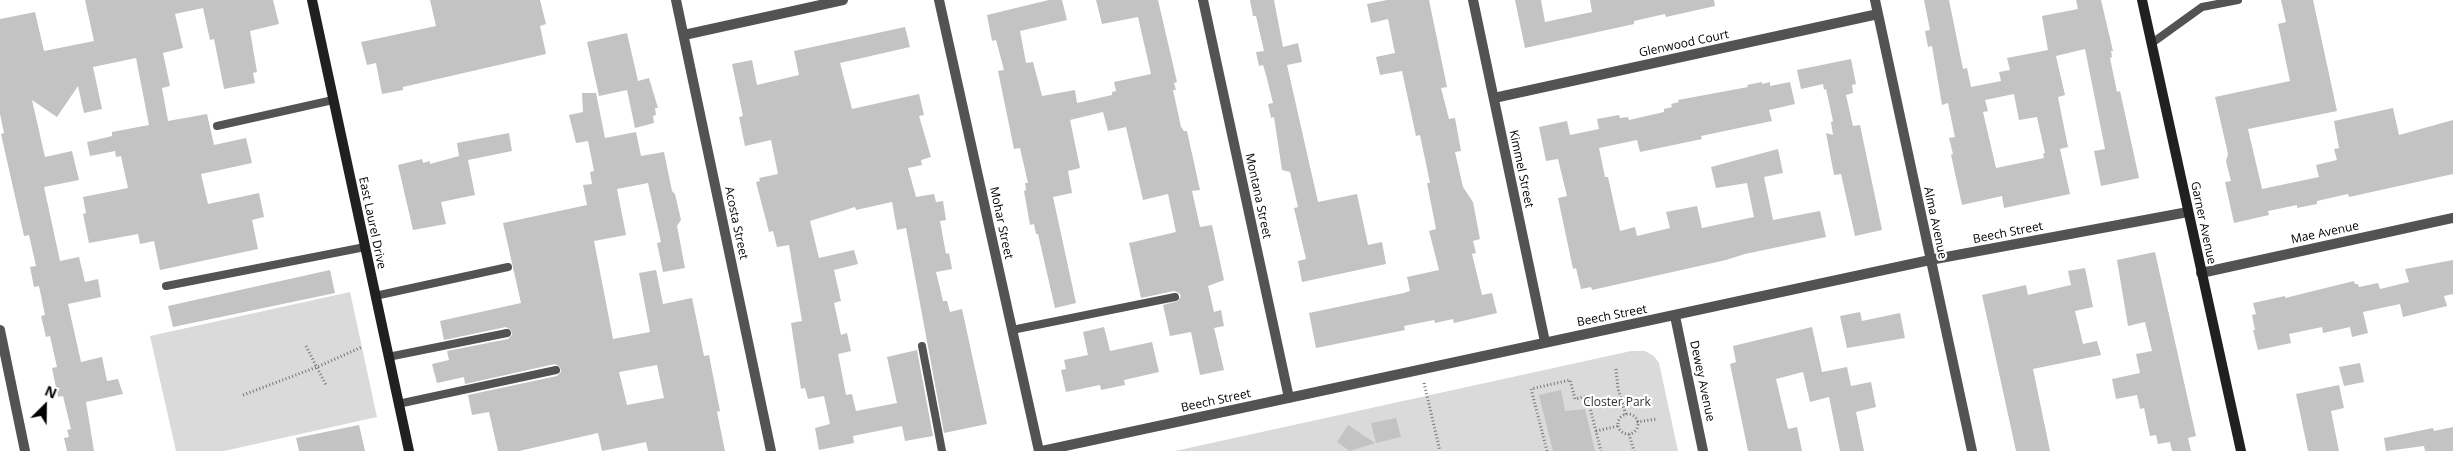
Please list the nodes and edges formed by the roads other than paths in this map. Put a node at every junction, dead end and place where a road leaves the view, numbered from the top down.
1 (312, 0) edge
2 (676, 0) edge
3 (843, 0) edge
4 (939, 0) edge
5 (1202, 0) edge
6 (1473, 0) edge
7 (1875, 0) edge
8 (2142, 0) edge
9 (2238, 0) edge
10 (1878, 14) junction
11 (684, 35) junction
12 (2152, 43) junction
13 (1494, 98) junction
14 (333, 100) junction
15 (217, 126) dead end
16 (2188, 212) junction
17 (2453, 218) edge
18 (364, 247) junction
19 (1930, 260) junction
20 (508, 267) dead end
21 (2202, 273) junction
22 (166, 286) dead end
23 (375, 296) junction
24 (1175, 297) dead end
25 (1675, 316) junction
26 (0, 330) edge
27 (1012, 330) junction
28 (507, 332) dead end
29 (1544, 342) junction
30 (922, 346) dead end
31 (388, 358) junction
32 (556, 370) dead end
33 (1290, 398) junction
34 (398, 404) junction
35 (25, 451) edge
36 (408, 451) edge
37 (771, 451) edge
38 (942, 451) edge
39 (1040, 451) edge
40 (1703, 451) edge
41 (1972, 451) edge
42 (2241, 451) edge

1 - 14 street, East Laurel Drive
2 - 11 street, Acosta Street
3 - 11 street
4 - 27 street, Mohar Street
5 - 33 street, Montana Street
6 - 13 street, Kimmel Street
7 - 10 street, Alma Avenue
8 - 12 street, Garner Avenue
9 - 12 lane
10 - 13 street, Glenwood Court
10 - 19 street, Alma Avenue
11 - 37 street, Acosta Street
12 - 16 street, Garner Avenue
13 - 29 street, Kimmel Street
14 - 15 lane
14 - 18 street, East Laurel Drive
16 - 19 street, Beech Street
16 - 21 street, Garner Avenue
17 - 21 street, Mae Avenue
18 - 22 lane
18 - 23 street, East Laurel Drive
19 - 25 street, Beech Street
19 - 41 street, Alma Avenue
20 - 23 lane
21 - 42 street, Garner Avenue
23 - 31 street, East Laurel Drive
24 - 27 lane
25 - 29 street, Beech Street
25 - 40 street, Dewey Avenue
26 - 35 street
27 - 39 street, Mohar Street
28 - 31 lane
29 - 33 street, Beech Street
30 - 38 lane
31 - 34 street, East Laurel Drive
32 - 34 lane
33 - 39 street, Beech Street
34 - 36 street, East Laurel Drive

